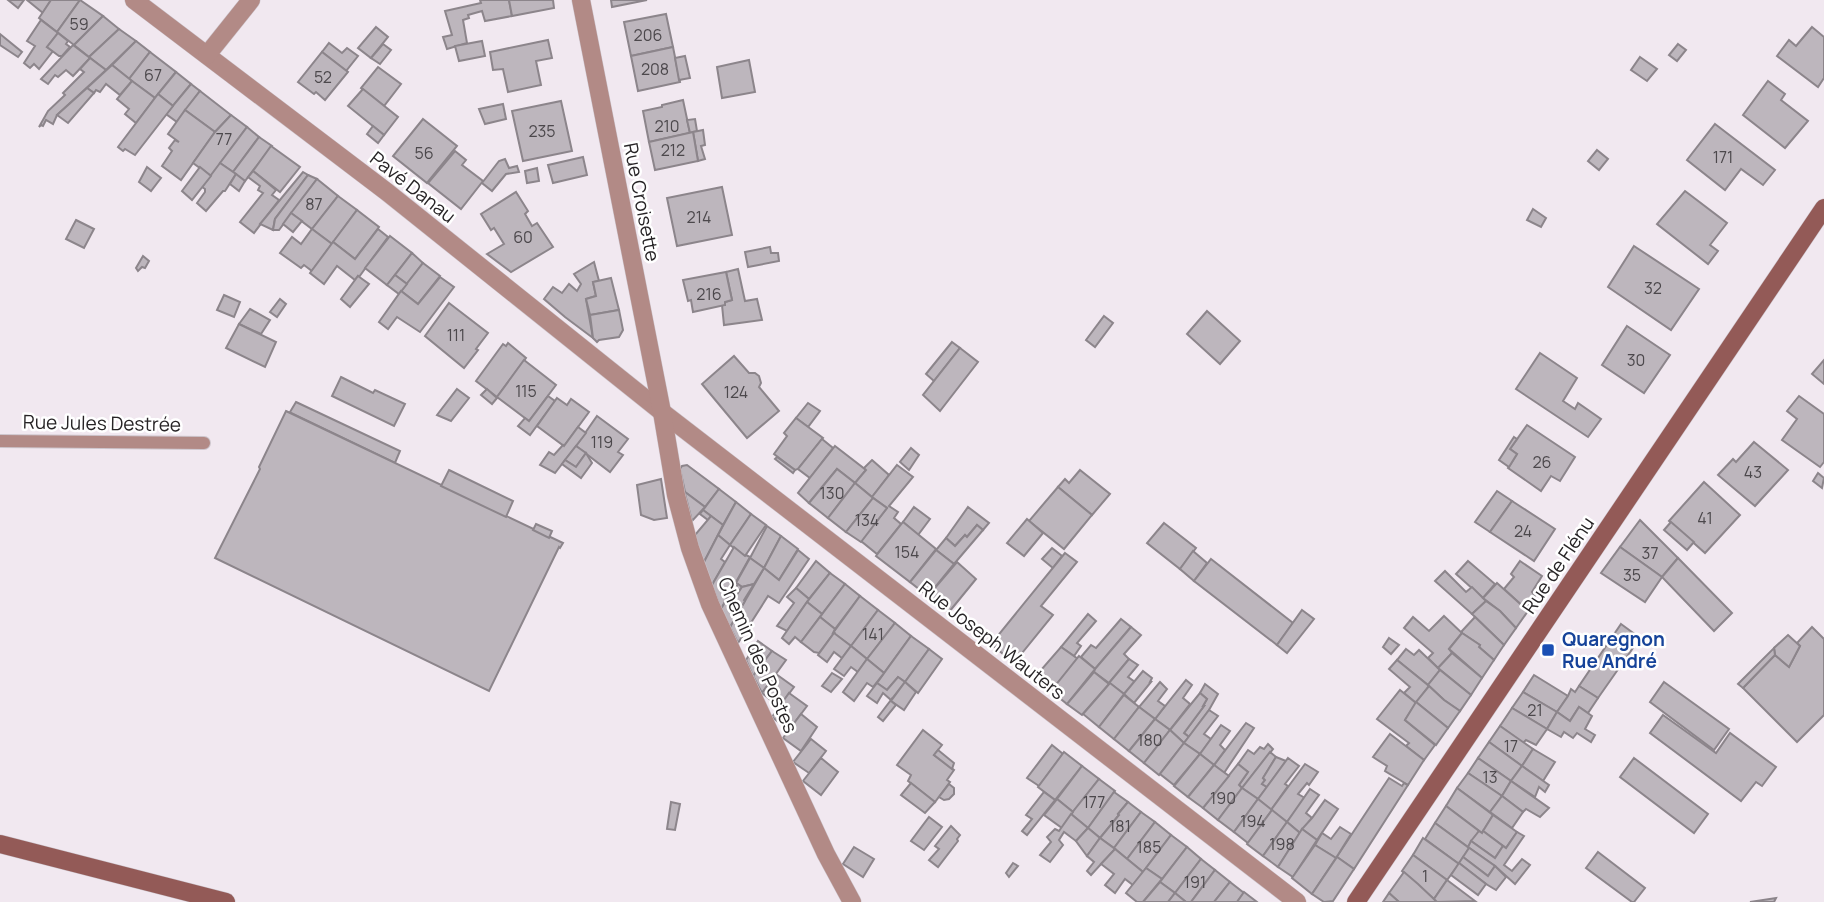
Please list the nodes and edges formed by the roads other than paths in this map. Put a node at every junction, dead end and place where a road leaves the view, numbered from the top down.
1 (134, 0) edge
2 (251, 0) edge
3 (581, 0) edge
4 (207, 55) junction
5 (1824, 208) edge
6 (662, 412) junction
7 (0, 441) edge
8 (204, 443) dead end
9 (0, 844) edge
10 (226, 902) edge
11 (852, 902) edge
12 (1297, 902) edge
13 (1356, 902) edge

1 - 4 street, Pavé Danau
2 - 4 street
3 - 6 street, Rue Croisette
4 - 6 street, Pavé Danau
5 - 13 street, Rue de Flénu
6 - 11 street, Chemin des Postes
6 - 12 street, Rue Joseph Wauters
7 - 8 lane, Rue Jules Destrée
9 - 10 street

